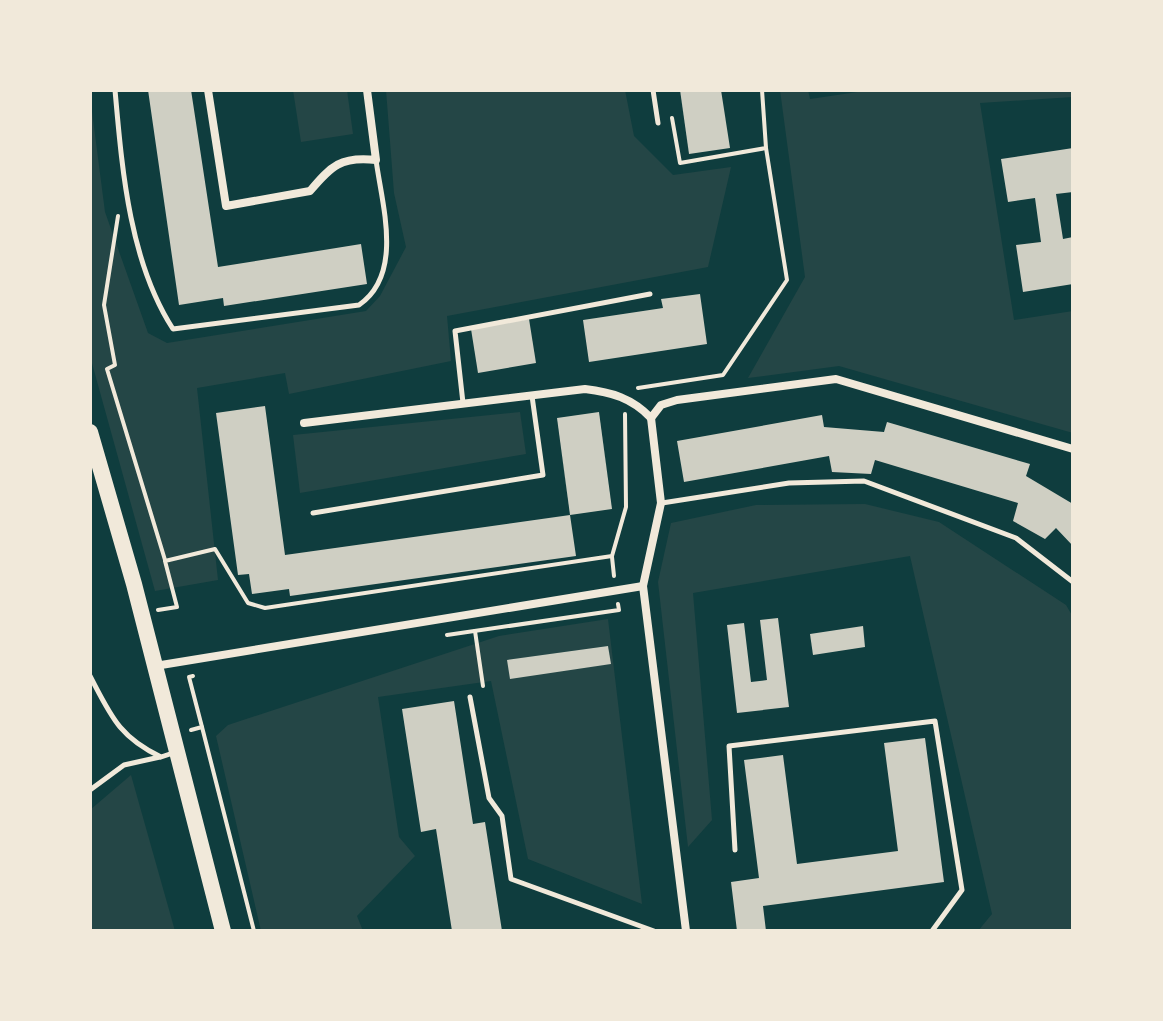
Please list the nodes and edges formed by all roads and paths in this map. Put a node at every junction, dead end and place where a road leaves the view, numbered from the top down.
1 (115, 90) edge
2 (208, 90) edge
3 (367, 90) edge
4 (653, 90) edge
5 (762, 90) edge
6 (670, 105) dead end
7 (658, 123) dead end
8 (766, 148) junction
9 (376, 160) junction
10 (128, 214) junction
11 (650, 294) dead end
12 (723, 375) dead end
13 (532, 396) junction
14 (625, 398) junction
15 (464, 404) junction
16 (651, 418) junction
17 (304, 423) dead end
18 (90, 432) edge
19 (1073, 449) edge
20 (661, 503) junction
21 (313, 513) dead end
22 (612, 556) junction
23 (165, 561) junction
24 (1073, 582) edge
25 (643, 586) junction
26 (616, 592) junction
27 (141, 613) junction
28 (475, 631) junction
29 (445, 636) dead end
30 (155, 666) junction
31 (204, 675) dead end
32 (90, 676) edge
33 (483, 686) dead end
34 (470, 697) dead end
35 (202, 727) junction
36 (170, 748) junction
37 (90, 790) edge
38 (735, 850) dead end
39 (223, 931) edge
40 (254, 931) edge
41 (654, 931) edge
42 (686, 931) edge
43 (932, 931) edge

1 - 10 lane
2 - 9 street
3 - 9 street
4 - 7 lane
5 - 8 path
6 - 8 path
8 - 12 path
9 - 10 lane
10 - 23 path
11 - 15 lane
13 - 14 street
13 - 15 street
13 - 21 lane
14 - 16 street
14 - 22 path
15 - 17 street
16 - 19 street
16 - 20 street
18 - 27 main road
20 - 24 lane
20 - 25 street
22 - 23 path
22 - 26 path
23 - 27 path
25 - 26 street
25 - 42 street
26 - 28 path
26 - 30 street
27 - 30 main road
28 - 29 path
28 - 33 path
30 - 36 main road
31 - 35 path
32 - 36 lane
34 - 41 lane
35 - 36 path
35 - 40 path
36 - 37 lane
36 - 39 main road
38 - 43 lane

